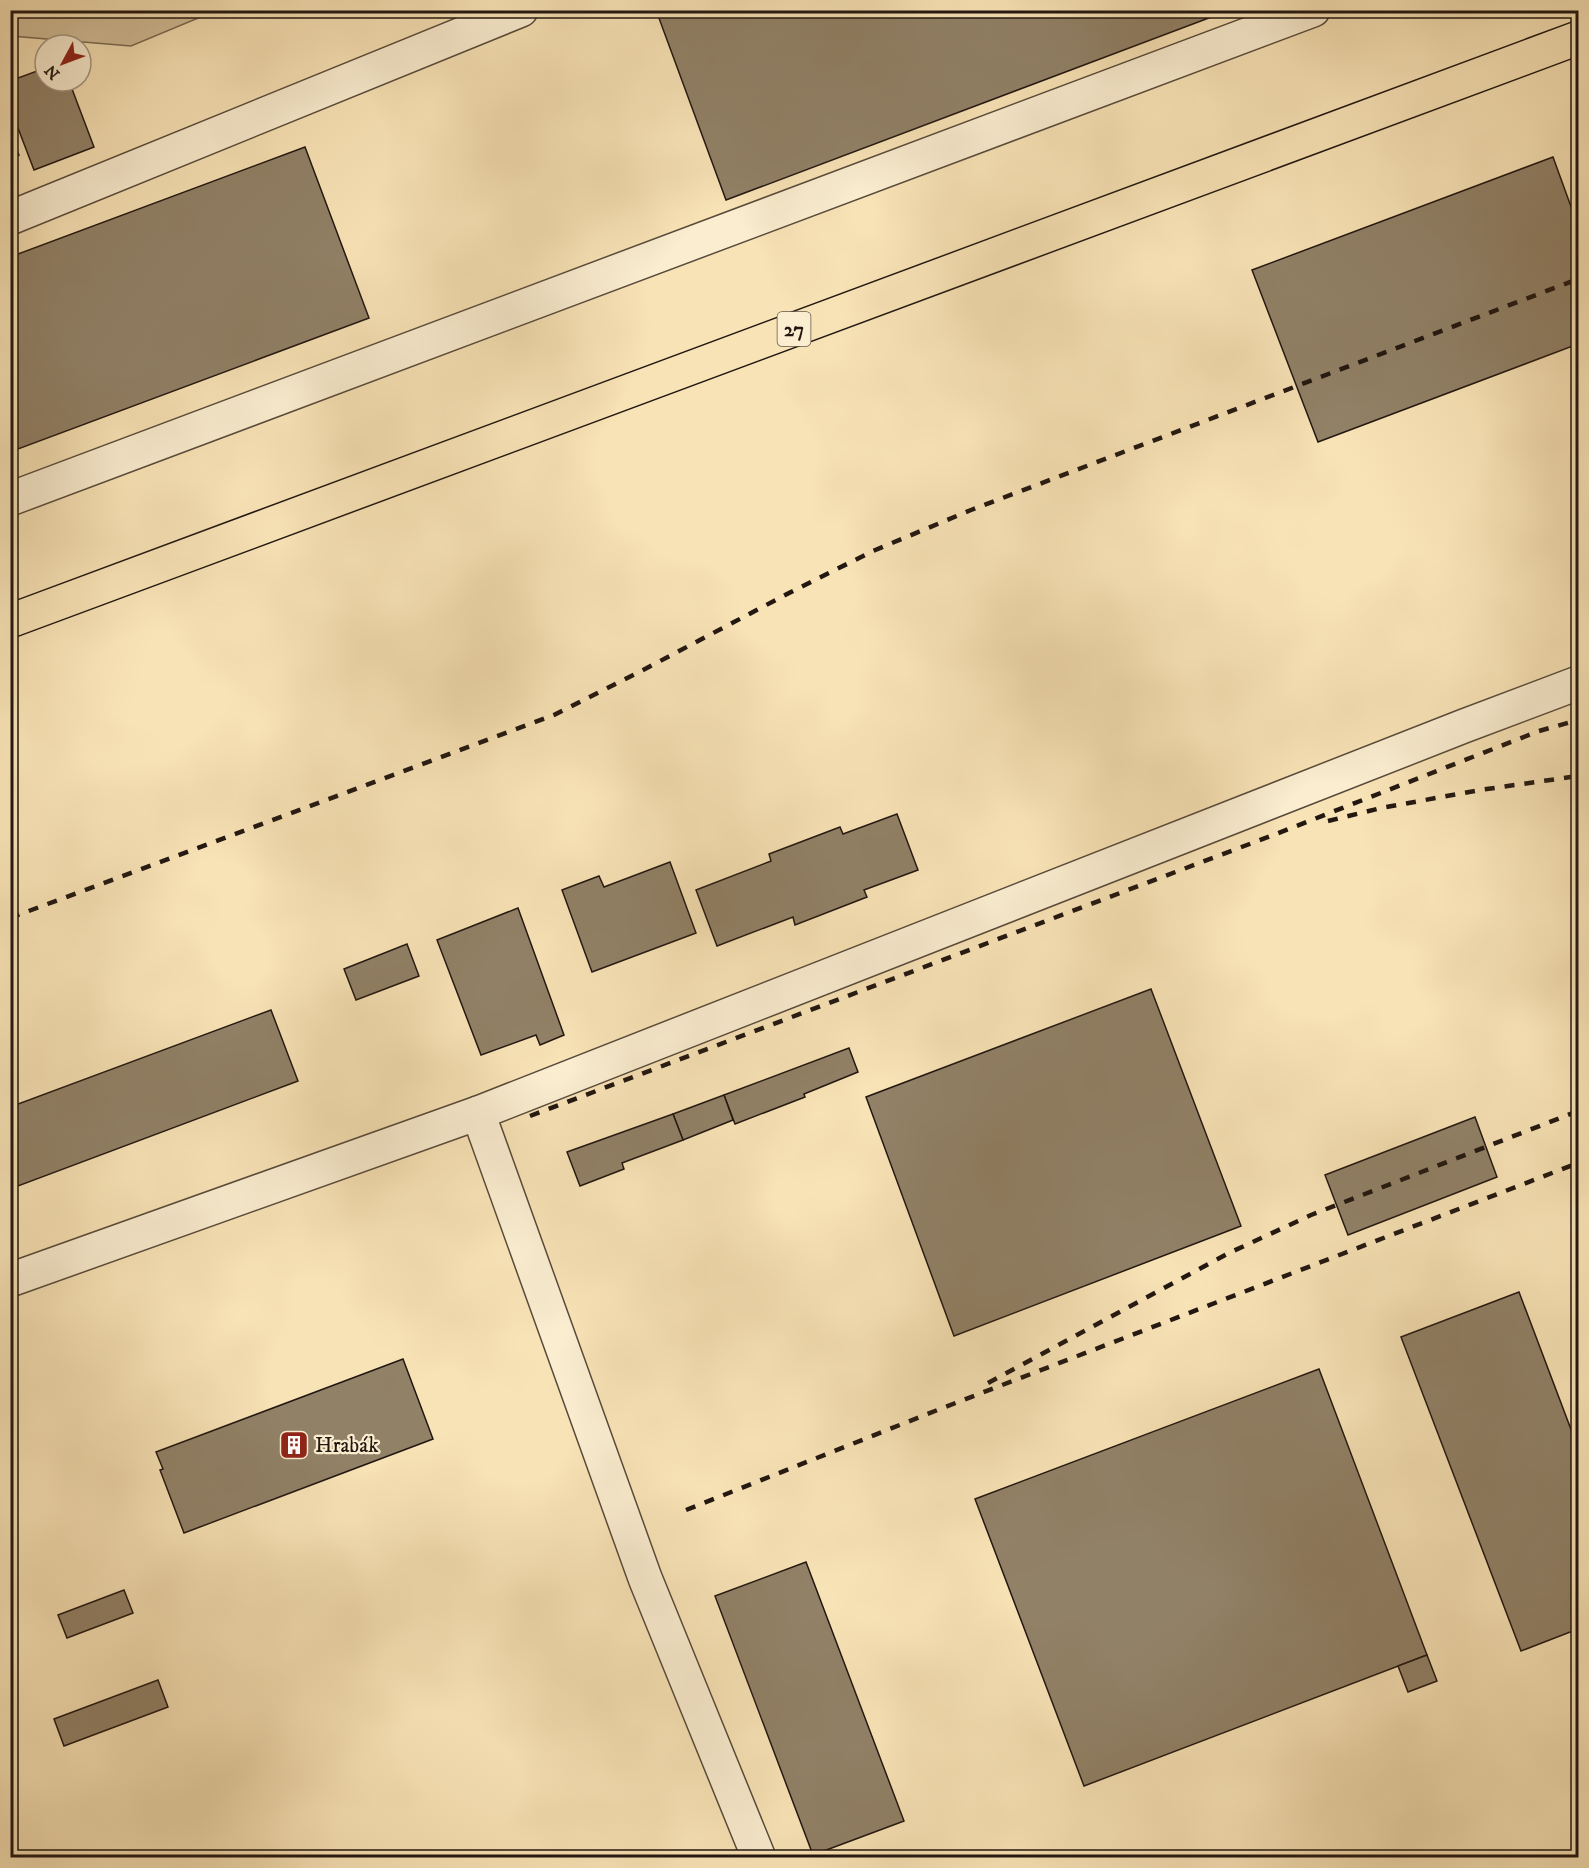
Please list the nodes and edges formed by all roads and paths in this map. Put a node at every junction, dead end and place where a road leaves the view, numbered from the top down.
1 (521, 10) edge
2 (1313, 10) edge
3 (1578, 38) edge
4 (10, 218) edge
5 (10, 499) edge
6 (10, 621) edge
7 (1578, 683) edge
8 (478, 1113) junction
9 (10, 1280) edge
10 (759, 1857) edge

1 - 4 lane
2 - 5 lane
3 - 6 main road, 27
7 - 8 lane
8 - 9 lane
8 - 10 lane

